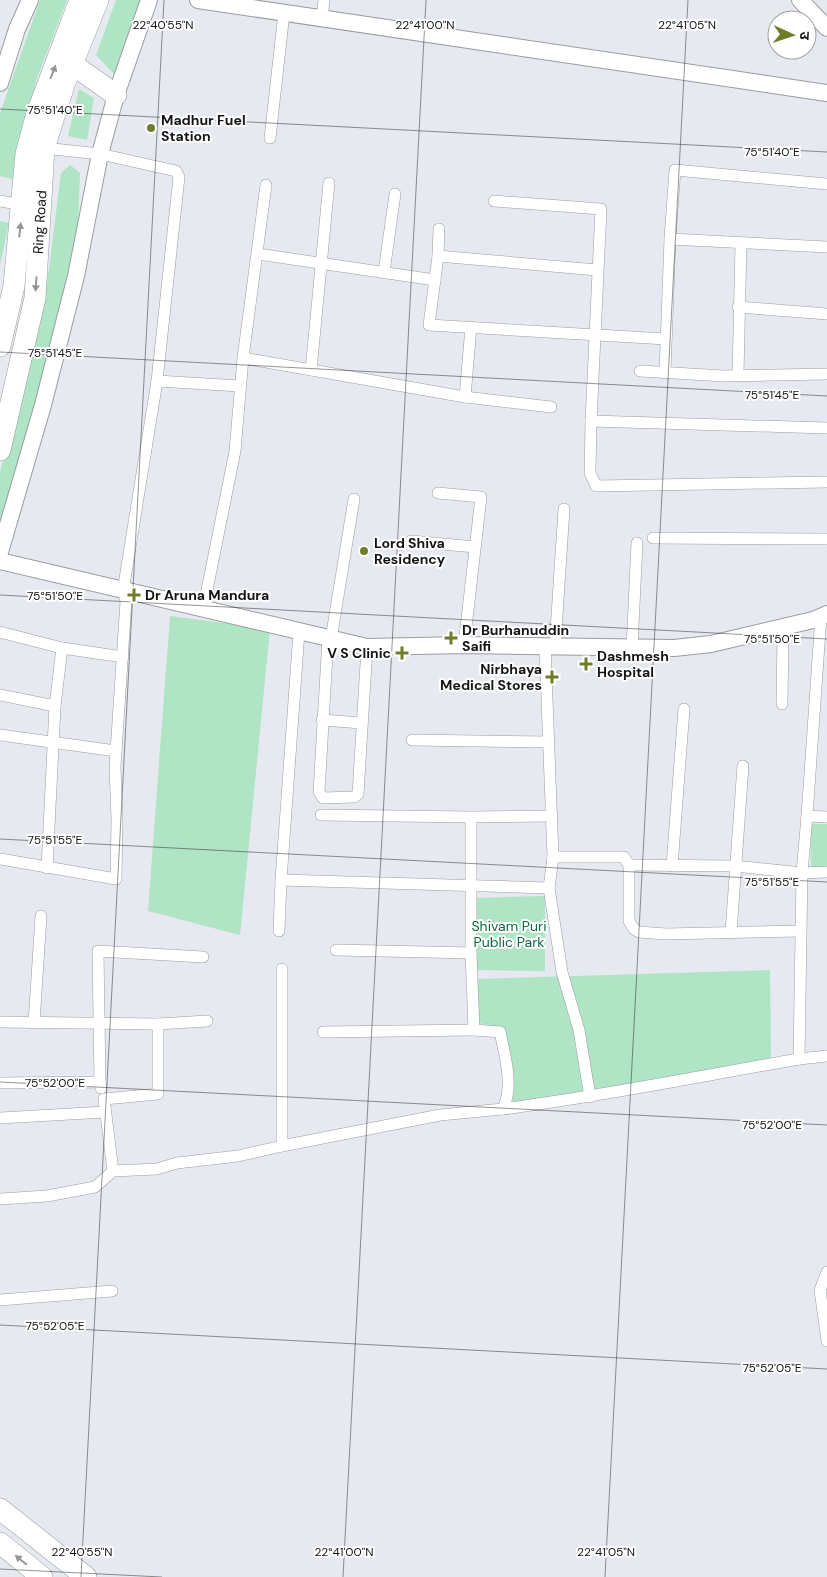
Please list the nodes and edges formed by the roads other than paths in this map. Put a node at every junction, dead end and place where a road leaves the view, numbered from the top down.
1 (30, 0) edge
2 (80, 0) edge
3 (98, 0) edge
4 (149, 0) edge
5 (198, 0) edge
6 (324, 0) edge
7 (800, 0) edge
8 (284, 14) junction
9 (322, 19) junction
10 (827, 28) edge
11 (72, 64) junction
12 (0, 82) edge
13 (827, 93) edge
14 (116, 95) junction
15 (270, 138) dead end
16 (44, 148) junction
17 (100, 154) junction
18 (330, 183) dead end
19 (827, 184) edge
20 (266, 185) dead end
21 (394, 194) dead end
22 (0, 201) edge
23 (494, 201) dead end
24 (22, 205) junction
25 (439, 229) dead end
26 (670, 239) junction
27 (741, 244) junction
28 (827, 247) edge
29 (258, 254) junction
30 (438, 256) junction
31 (321, 263) junction
32 (597, 270) junction
33 (384, 272) junction
34 (435, 280) junction
35 (738, 307) junction
36 (827, 314) edge
37 (471, 327) junction
38 (595, 336) junction
39 (666, 339) junction
40 (0, 346) edge
41 (242, 358) junction
42 (311, 370) junction
43 (640, 371) dead end
44 (666, 373) junction
45 (827, 374) edge
46 (738, 376) junction
47 (157, 381) junction
48 (240, 386) junction
49 (466, 397) junction
50 (551, 407) dead end
51 (591, 421) junction
52 (827, 428) edge
53 (0, 450) edge
54 (827, 482) edge
55 (438, 493) dead end
56 (354, 499) dead end
57 (564, 509) dead end
58 (653, 538) dead end
59 (827, 539) edge
60 (412, 541) dead end
61 (637, 543) dead end
62 (475, 547) junction
63 (0, 552) edge
64 (0, 561) edge
65 (123, 591) junction
66 (203, 610) junction
67 (824, 615) edge
68 (783, 626) junction
69 (0, 632) edge
70 (298, 632) junction
71 (329, 639) junction
72 (464, 645) junction
73 (550, 646) junction
74 (367, 647) junction
75 (62, 648) junction
76 (632, 648) junction
77 (123, 657) junction
78 (0, 695) edge
79 (782, 704) dead end
80 (55, 706) junction
81 (684, 710) dead end
82 (322, 720) junction
83 (362, 723) junction
84 (0, 735) edge
85 (412, 740) dead end
86 (549, 742) junction
87 (53, 743) junction
88 (116, 751) junction
89 (743, 766) dead end
90 (321, 815) dead end
91 (552, 816) junction
92 (807, 816) junction
93 (471, 817) junction
94 (827, 817) edge
95 (554, 857) junction
96 (0, 859) edge
97 (629, 865) junction
98 (672, 866) junction
99 (734, 866) junction
100 (47, 868) junction
101 (827, 872) edge
102 (802, 873) junction
103 (281, 880) junction
104 (470, 884) junction
105 (549, 888) junction
106 (41, 916) dead end
107 (279, 931) dead end
108 (800, 931) junction
109 (731, 932) junction
110 (336, 950) dead end
111 (471, 953) junction
112 (203, 957) dead end
113 (282, 969) dead end
114 (207, 1021) dead end
115 (0, 1022) edge
116 (34, 1023) junction
117 (98, 1024) junction
118 (158, 1024) junction
119 (474, 1030) junction
120 (323, 1032) dead end
121 (827, 1056) edge
122 (799, 1059) junction
123 (100, 1082) junction
124 (0, 1083) edge
125 (590, 1097) junction
126 (104, 1099) junction
127 (504, 1109) junction
128 (105, 1112) junction
129 (0, 1118) edge
130 (282, 1146) junction
131 (113, 1171) junction
132 (0, 1199) edge
133 (827, 1272) edge
134 (112, 1291) dead end
135 (0, 1300) edge
136 (827, 1341) edge
137 (0, 1509) edge
138 (0, 1543) edge
139 (42, 1577) edge
140 (86, 1577) edge

1 - 12 street
24 -> 2 highway, Ring Road
3 - 11 highway, Ring Road
4 - 14 street
5 - 8 street
6 - 9 street
7 - 10 street
8 - 9 street
8 - 15 street
9 - 13 street
11 - 14 highway
11 - 16 highway, Ring Road
14 - 17 street
16 - 17 street
16 -> 53 highway, Ring Road
17 - 47 street
17 - 63 street
18 - 31 street
19 - 26 street
20 - 29 street
21 - 33 street
22 - 24 street
23 - 32 street
40 -> 24 highway, Ring Road
25 - 30 street
26 - 27 street
26 - 39 street
27 - 28 street
27 - 35 street
29 - 31 street
29 - 41 street
30 - 32 street
30 - 34 street
31 - 33 street
31 - 42 street
32 - 38 street
33 - 34 street
34 - 37 street
35 - 36 street
35 - 46 street
37 - 38 street
37 - 49 street
38 - 39 street
38 - 51 street
39 - 44 street
41 - 42 street
41 - 48 street
42 - 49 street
43 - 44 street
44 - 46 street
45 - 46 street
47 - 48 street
47 - 65 street
48 - 66 street
49 - 50 street
51 - 52 street
51 - 54 street
55 - 62 street
56 - 71 street
57 - 73 street
58 - 59 street
60 - 62 street
61 - 76 street
62 - 72 street
64 - 65 street
65 - 66 street
65 - 77 street
66 - 70 street
67 - 68 street
67 - 92 street
68 - 76 street
68 - 79 street
69 - 75 street
70 - 71 street
70 - 103 street
71 - 74 street
71 - 82 street
72 - 73 street
72 - 74 street
73 - 76 street
73 - 86 street
74 - 83 street
75 - 77 street
75 - 80 street
77 - 88 street
78 - 80 street
80 - 87 street
81 - 98 street
82 - 83 street
82 - 83 street
84 - 87 street
85 - 86 street
86 - 91 street
87 - 88 street
87 - 100 street
88 - 100 street
89 - 99 street
90 - 93 street
91 - 93 street
91 - 95 street
92 - 94 street
92 - 102 street
93 - 104 street
95 - 97 street
95 - 105 street
96 - 100 street
97 - 98 street
97 - 109 street
98 - 99 street
99 - 102 street
99 - 109 street
101 - 102 street
102 - 108 street
103 - 104 street
103 - 107 street
104 - 105 street
104 - 111 street
105 - 125 street
106 - 116 street
108 - 109 street
108 - 122 street
110 - 111 street
111 - 119 street
112 - 117 street
113 - 130 street
114 - 118 street
115 - 116 street
116 - 117 street
117 - 118 street
117 - 123 street
118 - 126 street
119 - 120 street
119 - 127 street
121 - 122 street
122 - 125 street
123 - 124 street
123 - 126 street
125 - 127 street
126 - 128 street
127 - 130 street
128 - 129 street
128 - 131 street
130 - 131 street
131 - 132 street
133 - 136 street
134 - 135 street
137 - 140 highway
139 -> 138 highway

